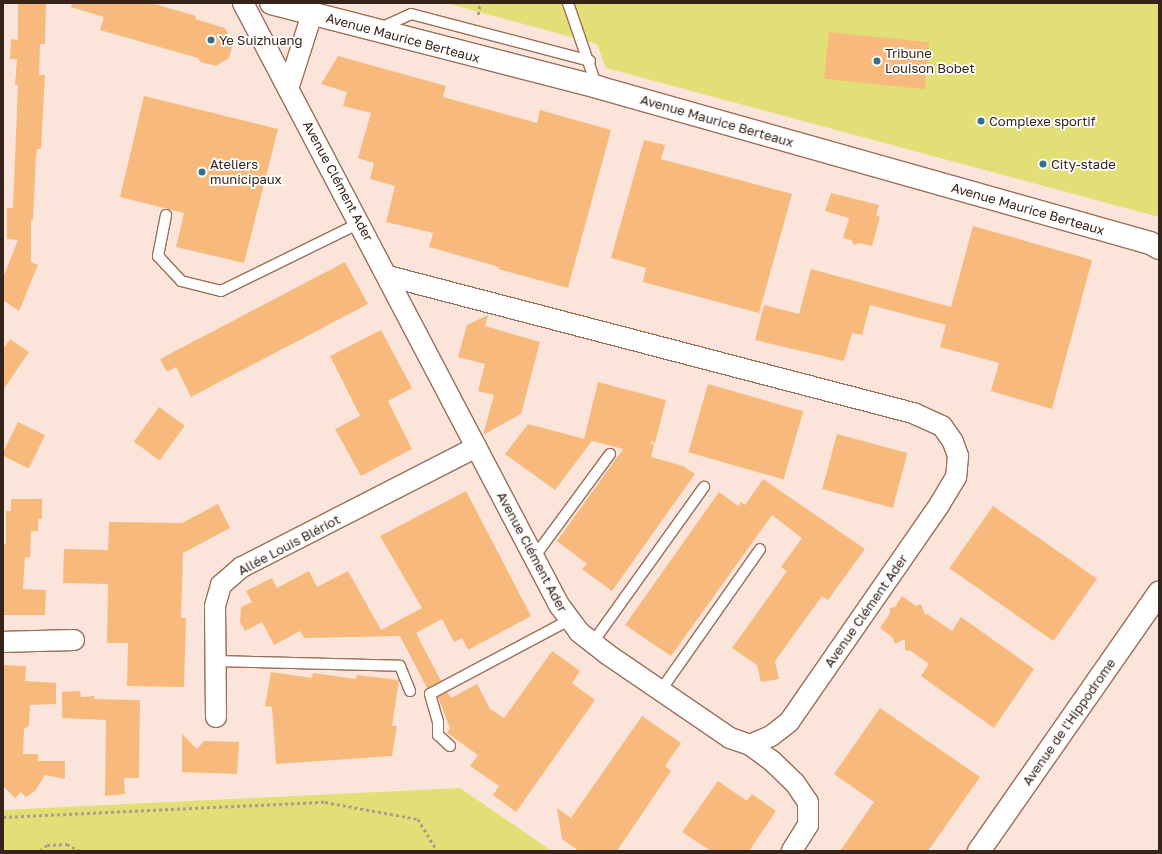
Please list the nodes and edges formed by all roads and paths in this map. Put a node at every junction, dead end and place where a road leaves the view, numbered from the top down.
1 (243, 3) edge
2 (271, 3) edge
3 (480, 3) edge
4 (568, 3) edge
5 (470, 13) dead end
6 (312, 14) junction
7 (478, 15) junction
8 (485, 17) dead end
9 (376, 30) junction
10 (590, 61) junction
11 (289, 86) junction
12 (597, 87) junction
13 (166, 215) dead end
14 (360, 223) junction
15 (1159, 248) edge
16 (388, 276) junction
17 (476, 448) junction
18 (610, 454) dead end
19 (704, 487) dead end
20 (760, 549) dead end
21 (532, 554) junction
22 (1159, 593) edge
23 (569, 620) junction
24 (74, 640) dead end
25 (3, 642) edge
26 (593, 642) junction
27 (215, 661) junction
28 (661, 690) junction
29 (410, 691) dead end
30 (216, 716) dead end
31 (750, 745) junction
32 (450, 746) dead end
33 (3, 817) edge
34 (40, 851) edge
35 (80, 851) edge
36 (437, 851) edge
37 (792, 851) edge
38 (979, 851) edge

1 - 11 street, Avenue Clément Ader
2 - 6 main road, Avenue Maurice Berteaux
3 - 7 path
4 - 10 lane
5 - 7 path
6 - 9 main road, Avenue Maurice Berteaux
6 - 11 street
7 - 8 path
9 - 10 lane
9 - 12 main road, Avenue Maurice Berteaux
10 - 12 lane
11 - 14 street, Avenue Clément Ader
12 - 15 main road, Avenue Maurice Berteaux
13 - 14 lane
14 - 16 street, Avenue Clément Ader
16 - 17 street, Avenue Clément Ader
16 - 31 street, Avenue Clément Ader
17 - 21 street, Avenue Clément Ader
17 - 27 street, Allée Louis Blériot
18 - 21 lane
19 - 26 lane
20 - 28 lane
21 - 23 street, Avenue Clément Ader
22 - 38 main road, Avenue de l'Hippodrome
23 - 26 street, Avenue Clément Ader
23 - 32 lane
24 - 25 street
26 - 28 street, Avenue Clément Ader
27 - 29 lane
27 - 30 street, Allée Louis Blériot
28 - 31 street, Avenue Clément Ader
31 - 37 street
33 - 36 path
34 - 35 path

